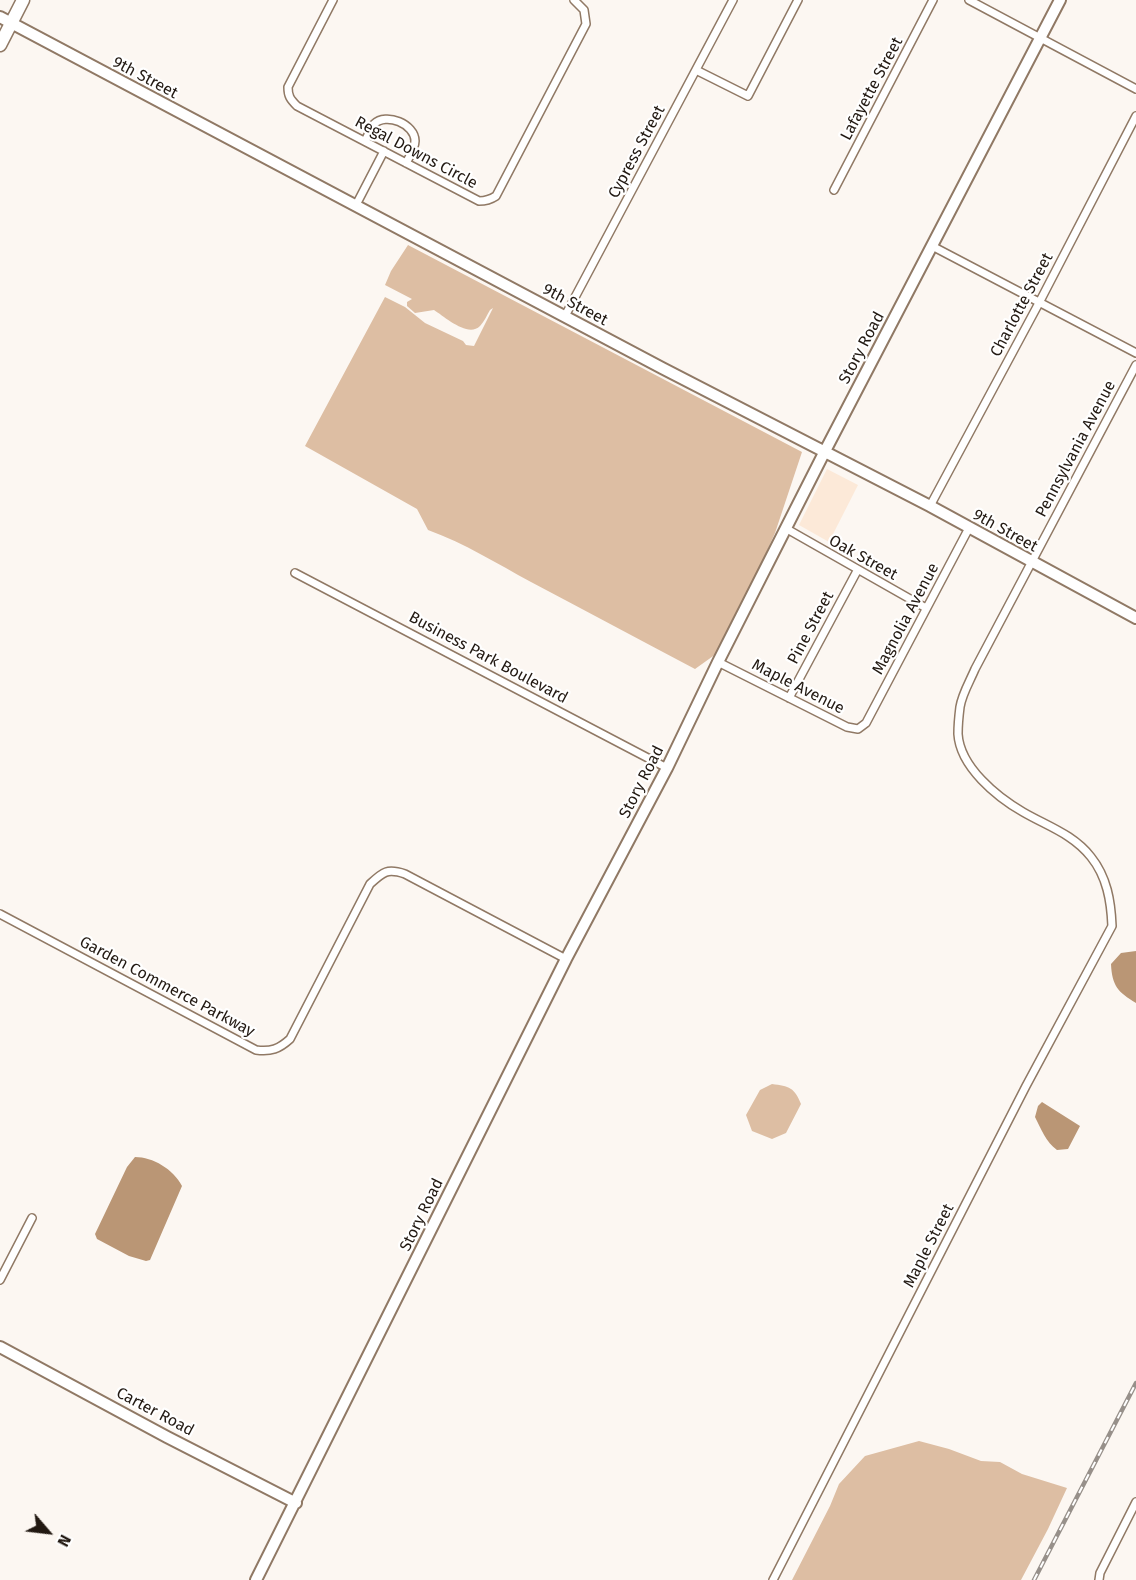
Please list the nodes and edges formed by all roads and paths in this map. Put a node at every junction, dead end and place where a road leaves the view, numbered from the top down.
1 (23, 0) edge
2 (333, 0) edge
3 (574, 0) edge
4 (733, 0) edge
5 (798, 0) edge
6 (933, 0) edge
7 (969, 0) edge
8 (1060, 0) edge
9 (6, 20) edge
10 (1040, 38) junction
11 (0, 45) edge
12 (696, 70) junction
13 (1136, 89) edge
14 (1136, 116) edge
15 (365, 141) junction
16 (384, 151) junction
17 (406, 163) junction
18 (834, 190) dead end
19 (356, 205) junction
20 (932, 246) junction
21 (1039, 303) junction
22 (565, 316) junction
23 (1136, 353) edge
24 (1136, 365) edge
25 (825, 451) junction
26 (930, 506) junction
27 (969, 528) junction
28 (787, 529) junction
29 (1031, 562) junction
30 (857, 570) junction
31 (295, 573) dead end
32 (927, 609) junction
33 (1136, 618) edge
34 (718, 662) junction
35 (789, 698) junction
36 (866, 723) joint
37 (667, 768) junction
38 (0, 914) edge
39 (1112, 926) joint
40 (566, 959) junction
41 (32, 1218) dead end
42 (0, 1280) edge
43 (0, 1347) edge
44 (1136, 1502) edge
45 (296, 1503) junction
46 (256, 1580) edge
47 (773, 1580) edge
48 (1099, 1580) edge

1 - 9 highway
2 - 15 street, Regal Downs Circle
3 - 17 street, Regal Downs Circle
4 - 12 street, Cypress Street
5 - 12 street
6 - 18 street, Lafayette Street
7 - 10 street
8 - 10 street, Story Road
9 - 11 highway
9 - 19 street, 9th Street
10 - 13 street
10 - 20 street, Story Road
12 - 22 street, Cypress Street
14 - 21 street, Charlotte Street
15 - 16 street, Regal Downs Circle
15 - 17 street
16 - 17 street, Regal Downs Circle
16 - 19 street
19 - 22 street, 9th Street
20 - 21 street
20 - 25 street, Story Road
21 - 23 street
21 - 26 street, Charlotte Street
22 - 25 street, 9th Street
24 - 29 street, Pennsylvania Avenue
25 - 26 street, 9th Street
25 - 28 street, Story Road
26 - 27 street, 9th Street
27 - 29 street, 9th Street
27 - 32 street, Magnolia Avenue
28 - 30 street, Oak Street
28 - 34 street, Story Road
29 - 33 street, 9th Street
29 - 39 street, Pennsylvania Avenue
30 - 32 street, Oak Street
30 - 35 street, Pine Street
31 - 37 street, Business Park Boulevard
32 - 36 street, Magnolia Avenue
34 - 35 street, Maple Avenue
34 - 37 street, Story Road
35 - 36 street, Maple Avenue
37 - 40 street, Story Road
38 - 40 street, Garden Commerce Parkway
39 - 47 street, Maple Street
40 - 45 street, Story Road
41 - 42 street
43 - 45 street, Carter Road
44 - 48 street
45 - 46 street, Story Road

